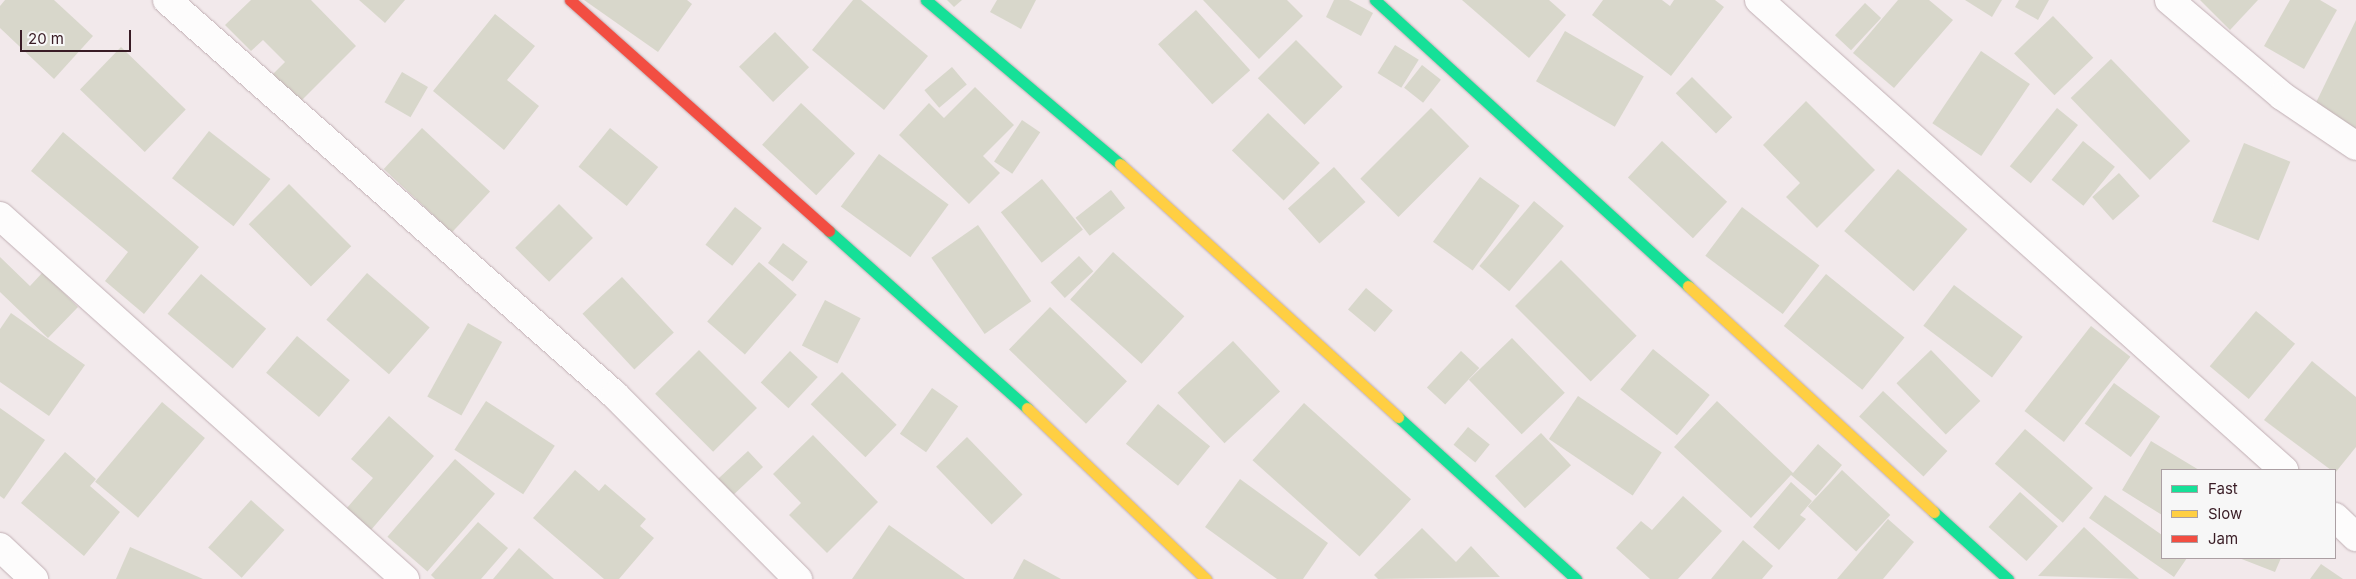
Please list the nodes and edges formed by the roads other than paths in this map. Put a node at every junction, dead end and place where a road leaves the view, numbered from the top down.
1 (167, 0) edge
2 (570, 0) edge
3 (926, 0) edge
4 (1375, 0) edge
5 (1759, 0) edge
6 (2169, 0) edge
7 (2356, 146) edge
8 (0, 216) edge
9 (2283, 469) edge
10 (2336, 518) edge
11 (2356, 537) edge
12 (0, 547) edge
13 (34, 579) edge
14 (405, 579) edge
15 (798, 579) edge
16 (1206, 579) edge
17 (1576, 579) edge
18 (2008, 579) edge

1 - 15 street
2 - 16 street
3 - 17 street
4 - 18 street
5 - 9 street
6 - 7 street
8 - 14 street
10 - 11 street
12 - 13 street

